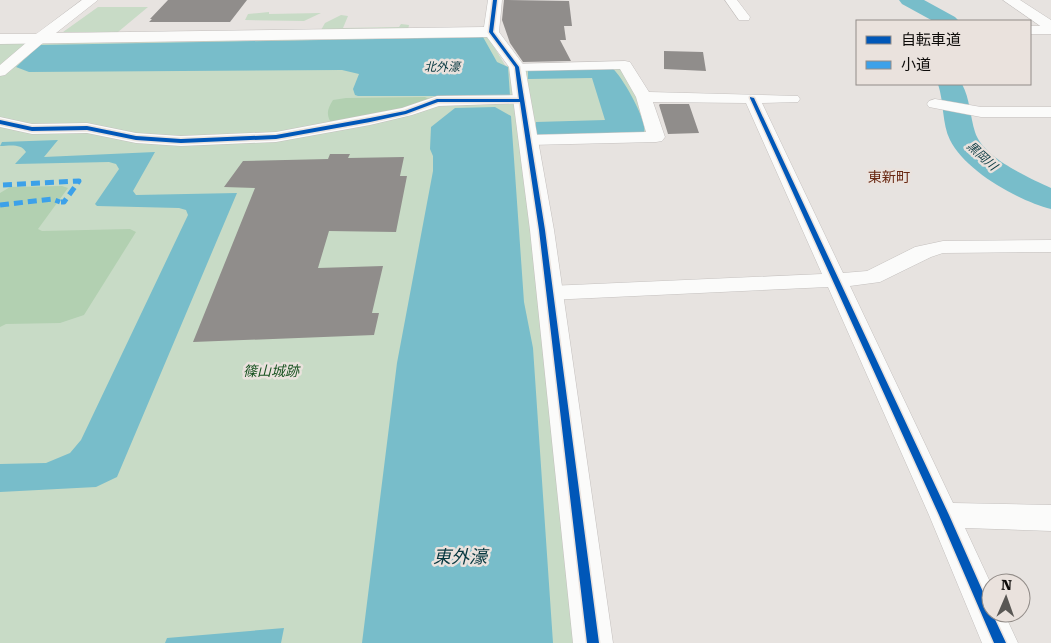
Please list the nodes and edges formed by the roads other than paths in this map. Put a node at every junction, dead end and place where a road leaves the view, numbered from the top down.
1 (91, 0) edge
2 (495, 0) edge
3 (731, 0) edge
4 (1010, 0) edge
5 (744, 16) dead end
6 (1051, 29) edge
7 (1031, 30) edge
8 (491, 32) junction
9 (0, 39) edge
10 (40, 39) junction
11 (517, 67) junction
12 (0, 72) edge
13 (644, 97) junction
14 (752, 98) junction
15 (792, 99) dead end
16 (522, 100) junction
17 (942, 105) dead end
18 (1051, 112) edge
19 (0, 122) edge
20 (529, 140) junction
21 (1051, 246) edge
22 (835, 280) junction
23 (549, 293) junction
24 (944, 515) junction
25 (1051, 518) edge
26 (593, 643) edge
27 (1000, 643) edge

1 - 10 street
2 - 8 street
3 - 5 street
4 - 6 street
6 - 7 street
8 - 10 street
8 - 11 street
9 - 10 street
10 - 12 street
11 - 13 street
11 - 16 street
13 - 14 street
13 - 20 street
14 - 15 street
14 - 22 street
16 - 19 street
16 - 20 street
17 - 18 street
20 - 23 street
21 - 22 street
22 - 23 street
22 - 24 street
23 - 26 street
24 - 25 street
24 - 27 street

